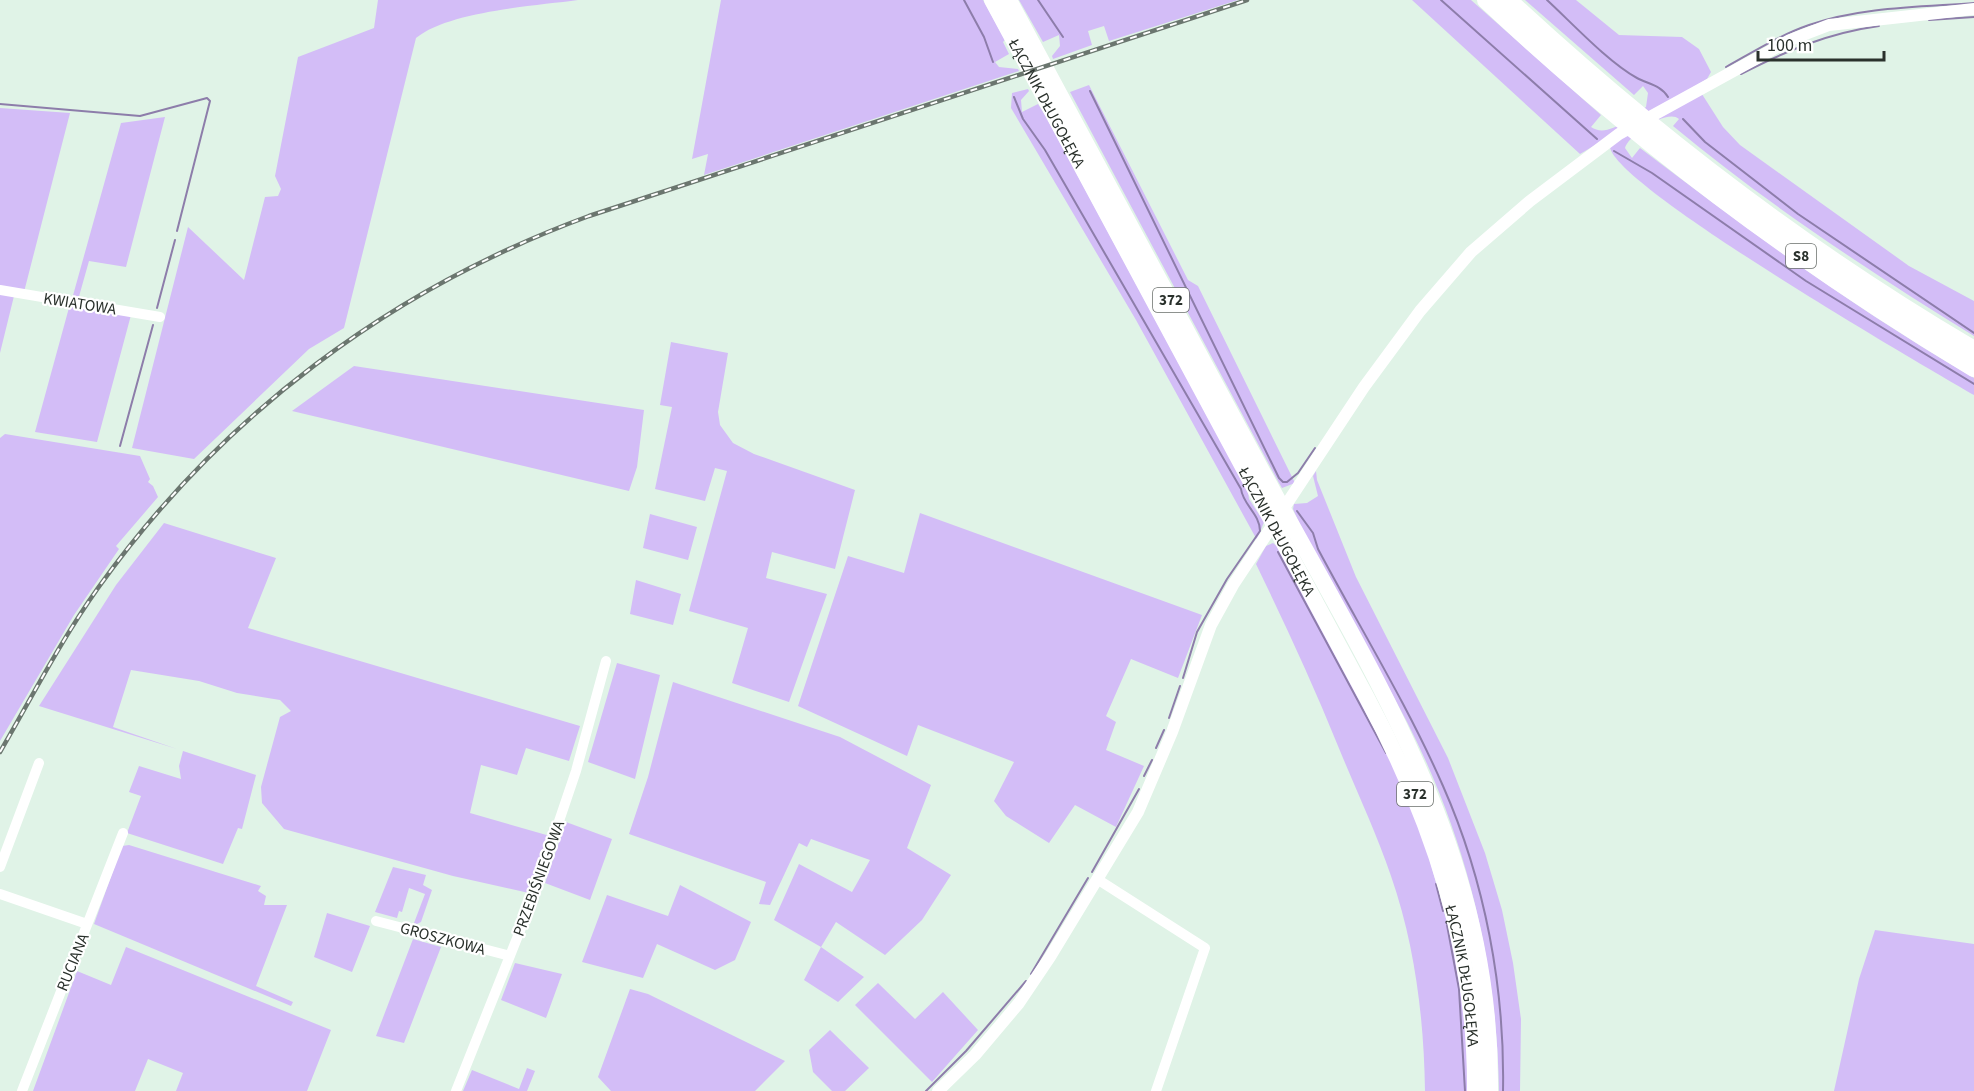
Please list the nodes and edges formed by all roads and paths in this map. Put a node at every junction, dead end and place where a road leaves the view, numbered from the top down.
1 (992, 0) edge
2 (1009, 0) edge
3 (1486, 0) edge
4 (1508, 0) edge
5 (1974, 9) edge
6 (1028, 52) junction
7 (1052, 95) junction
8 (1637, 123) junction
9 (0, 290) edge
10 (160, 317) dead end
11 (1974, 351) edge
12 (1974, 368) edge
13 (1283, 508) junction
14 (1274, 525) junction
15 (606, 661) dead end
16 (39, 763) dead end
17 (123, 833) dead end
18 (0, 867) edge
19 (1097, 879) junction
20 (0, 894) edge
21 (376, 921) dead end
22 (87, 924) junction
23 (510, 956) junction
24 (22, 1091) edge
25 (456, 1091) edge
26 (938, 1091) edge
27 (1156, 1091) edge
28 (1475, 1091) edge
29 (1490, 1091) edge

1 - 6 main road, ŁĄCZNIK DŁUGOŁĘKA / 372
2 - 6 main road, ŁĄCZNIK DŁUGOŁĘKA / 372
3 - 8 highway, S8
4 - 8 highway, S8
5 - 13 street
6 - 7 main road, ŁĄCZNIK DŁUGOŁĘKA / 372
7 - 13 main road, ŁĄCZNIK DŁUGOŁĘKA / 372
7 - 14 main road, ŁĄCZNIK DŁUGOŁĘKA / 372
8 - 11 highway, S8
8 - 12 highway, S8
9 - 10 street, KWIATOWA
13 - 14 street
13 - 29 main road, ŁĄCZNIK DŁUGOŁĘKA / 372
14 - 19 street
14 - 28 main road, ŁĄCZNIK DŁUGOŁĘKA / 372
15 - 23 street, PRZEBIŚNIEGOWA
16 - 18 street
17 - 22 street, RUCIANA
19 - 26 street
19 - 27 street
20 - 22 street
21 - 23 street, GROSZKOWA
22 - 24 street, RUCIANA
23 - 25 street, PRZEBIŚNIEGOWA

